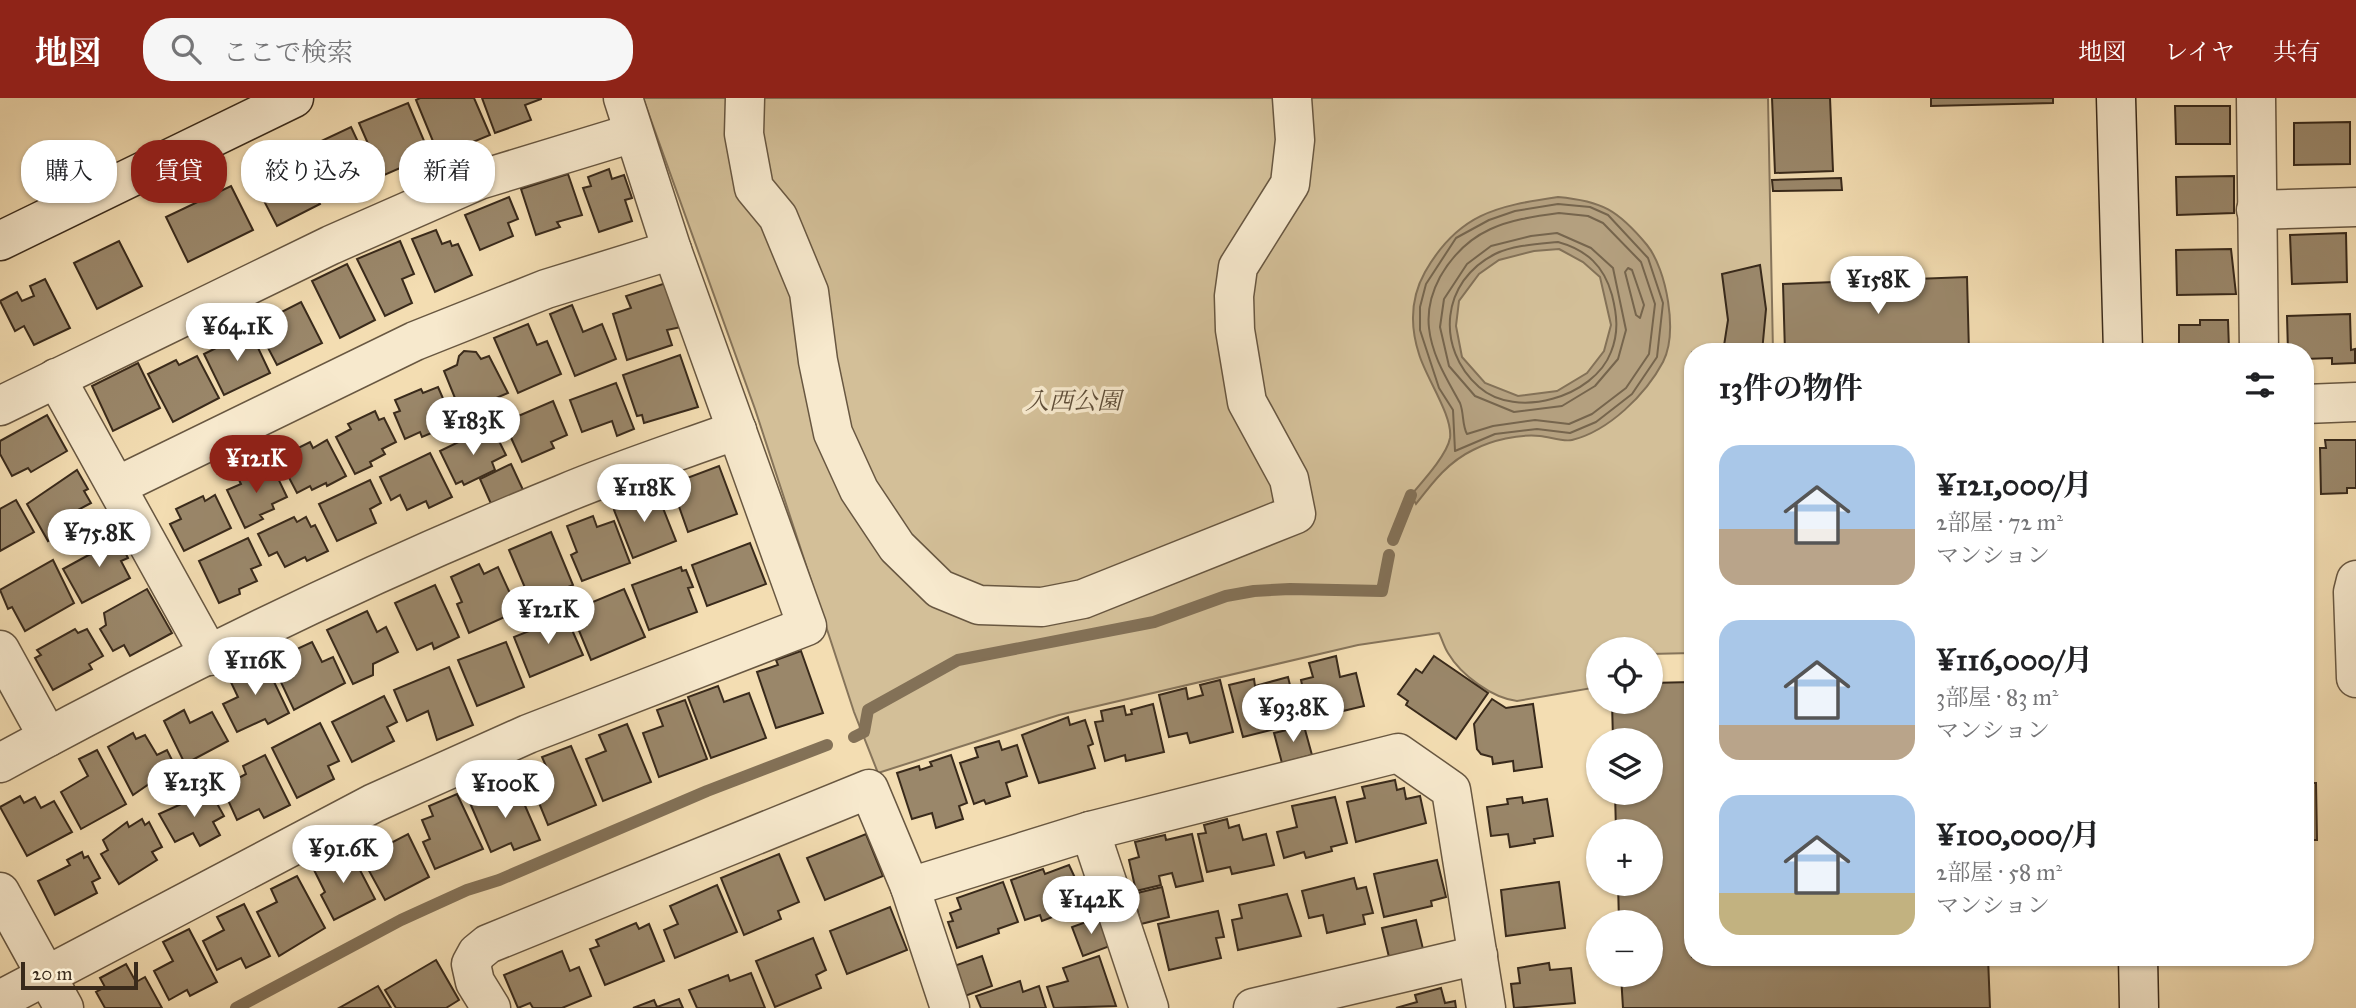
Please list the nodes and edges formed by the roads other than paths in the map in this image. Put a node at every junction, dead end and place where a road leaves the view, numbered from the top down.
1 (295, 98) edge
2 (746, 98) edge
3 (1292, 98) edge
4 (2116, 98) edge
5 (2256, 98) edge
6 (628, 115) edge
7 (2356, 207) edge
8 (2256, 210) junction
9 (0, 241) edge
10 (672, 250) junction
11 (2123, 343) edge
12 (2259, 343) edge
13 (56, 378) junction
14 (2356, 402) edge
15 (2314, 404) edge
16 (0, 406) edge
17 (737, 430) junction
18 (117, 486) junction
19 (2356, 580) edge
20 (0, 650) edge
21 (210, 656) junction
22 (2356, 678) edge
23 (48, 737) junction
24 (0, 763) edge
25 (1090, 831) junction
26 (910, 887) junction
27 (0, 892) edge
28 (1478, 955) junction
29 (2138, 966) edge
30 (45, 974) junction
31 (0, 1000) edge
32 (939, 1005) edge
33 (64, 1008) edge
34 (491, 1008) edge
35 (1149, 1008) edge
36 (1254, 1008) edge
37 (1486, 1008) edge
38 (2139, 1008) edge

1 - 9 street
2 - 3 street
4 - 11 street
5 - 8 street
6 - 10 street
6 - 13 street
7 - 8 street
8 - 12 street
10 - 17 street
10 - 18 street
13 - 16 street
13 - 18 street
14 - 15 street
17 - 21 street
17 - 30 street
18 - 21 street
19 - 22 street
20 - 23 street
21 - 23 street
23 - 24 street
25 - 26 street
25 - 28 street
25 - 35 street
26 - 32 street
26 - 34 street
27 - 30 street
28 - 36 street
28 - 37 street
29 - 38 street
30 - 31 street
30 - 33 street

